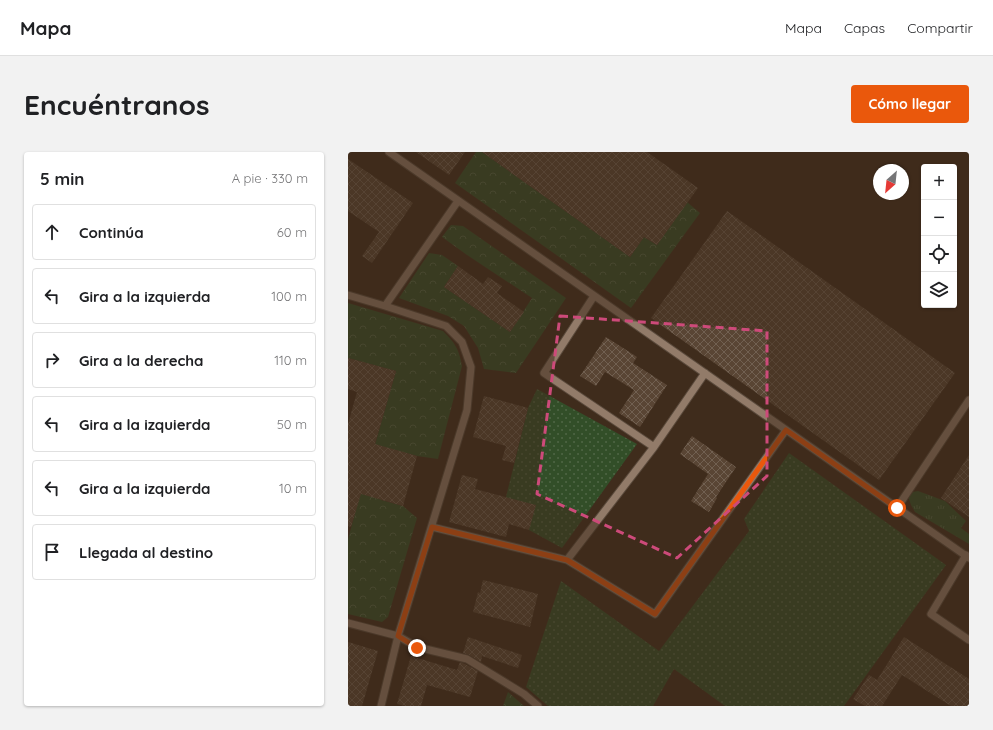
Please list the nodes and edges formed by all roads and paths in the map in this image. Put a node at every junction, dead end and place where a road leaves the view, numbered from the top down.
1 (389, 152) edge
2 (458, 201) junction
3 (348, 295) edge
4 (594, 296) junction
5 (385, 306) junction
6 (705, 373) junction
7 (969, 400) edge
8 (786, 430) junction
9 (654, 447) junction
10 (897, 508) junction
11 (432, 527) junction
12 (967, 556) edge
13 (567, 560) junction
14 (348, 623) edge
15 (398, 636) junction
16 (969, 640) edge
17 (381, 706) edge
18 (538, 706) edge

1 - 2 lane
2 - 4 lane
2 - 5 lane
3 - 5 lane
4 - 6 lane
4 - 9 lane
5 - 11 lane
6 - 8 lane
6 - 9 lane
7 - 10 lane
8 - 10 lane
8 - 13 lane
9 - 13 lane
10 - 12 lane
11 - 13 lane
11 - 15 lane
12 - 16 lane
14 - 15 lane
15 - 17 lane
15 - 18 lane

